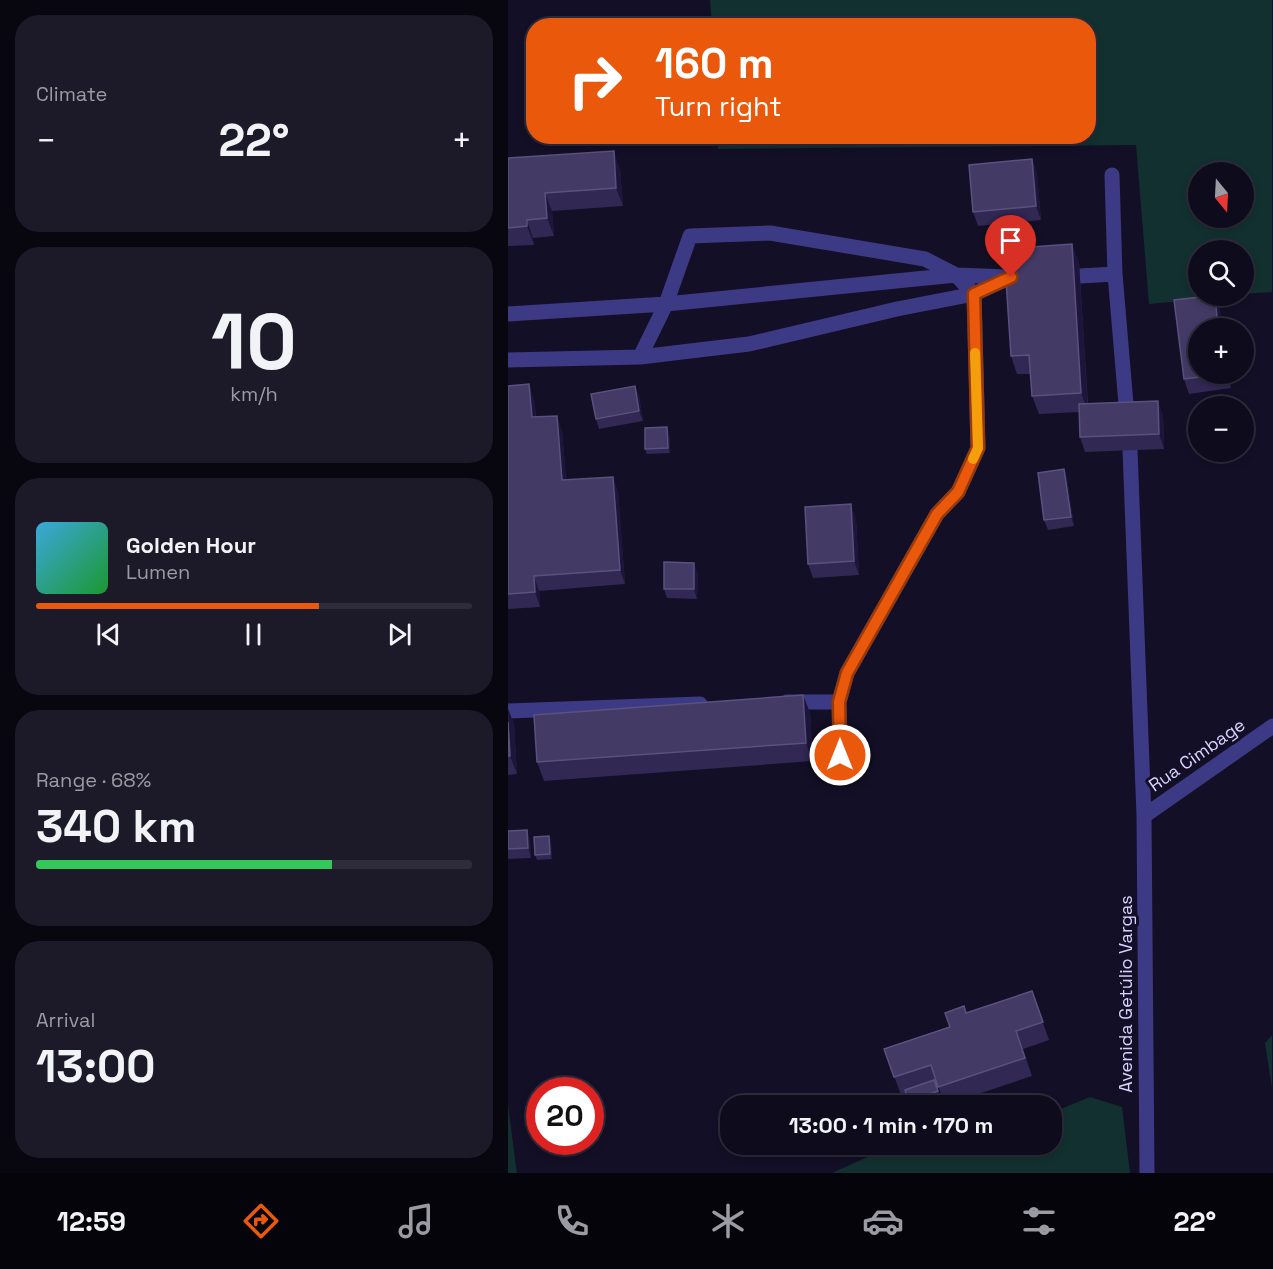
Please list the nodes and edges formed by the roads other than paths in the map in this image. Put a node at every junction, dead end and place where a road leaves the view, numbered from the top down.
1 (1112, 175) dead end
2 (1115, 274) junction
3 (956, 275) junction
4 (1080, 276) dead end
5 (974, 294) junction
6 (666, 304) junction
7 (508, 314) edge
8 (640, 357) junction
9 (508, 360) edge
10 (1127, 417) edge
11 (1130, 450) edge
12 (839, 702) junction
13 (710, 703) edge
14 (767, 703) edge
15 (508, 711) edge
16 (1273, 726) edge
17 (840, 755) dead end
18 (1144, 816) junction
19 (1147, 1173) edge

1 - 2 street
2 - 4 street
2 - 10 street
3 - 5 street
3 - 5 street
3 - 6 street
3 - 6 street
5 - 8 street
5 - 12 street
6 - 7 street
6 - 8 street
8 - 9 street
11 - 18 street, Avenida Getúlio Vargas
12 - 14 street
12 - 17 street
13 - 15 street
16 - 18 street, Rua Cimbage
18 - 19 street, Avenida Getúlio Vargas

